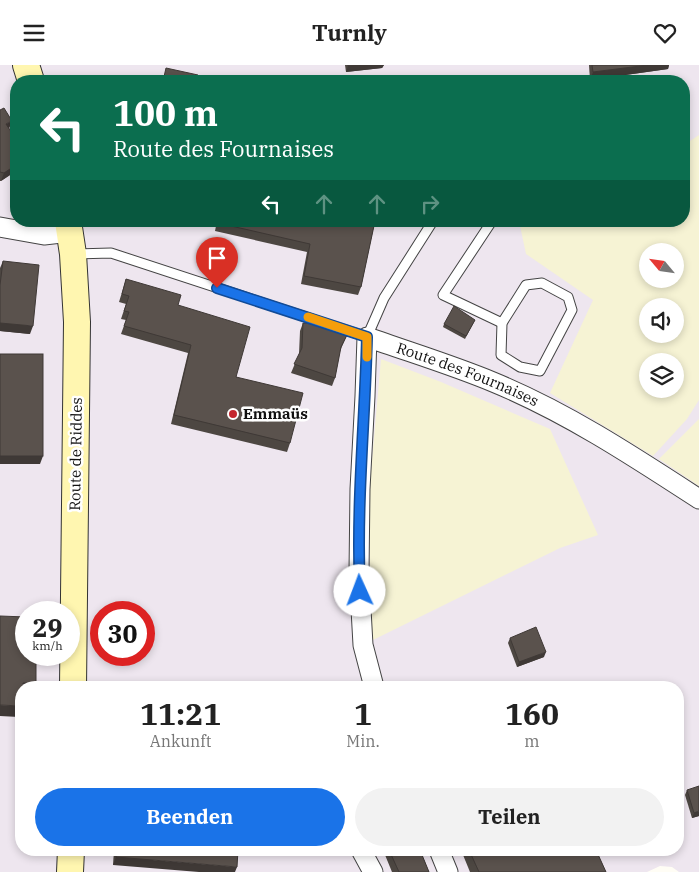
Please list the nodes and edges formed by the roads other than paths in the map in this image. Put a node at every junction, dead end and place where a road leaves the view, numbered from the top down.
1 (0, 227) edge
2 (429, 227) edge
3 (488, 227) edge
4 (70, 236) edge
5 (502, 323) junction
6 (367, 337) junction
7 (699, 499) edge
8 (73, 681) edge
9 (372, 681) edge
10 (71, 856) edge
11 (364, 856) edge
12 (441, 856) edge
13 (70, 872) edge
14 (373, 872) edge
15 (448, 872) edge

1 - 4 street
2 - 6 lane
3 - 5 lane
4 - 6 lane, Route des Fournaises
4 - 8 street, Route de Riddes
5 - 5 lane
6 - 7 street, Route des Fournaises
6 - 9 street
10 - 13 street
11 - 14 street
12 - 15 street

